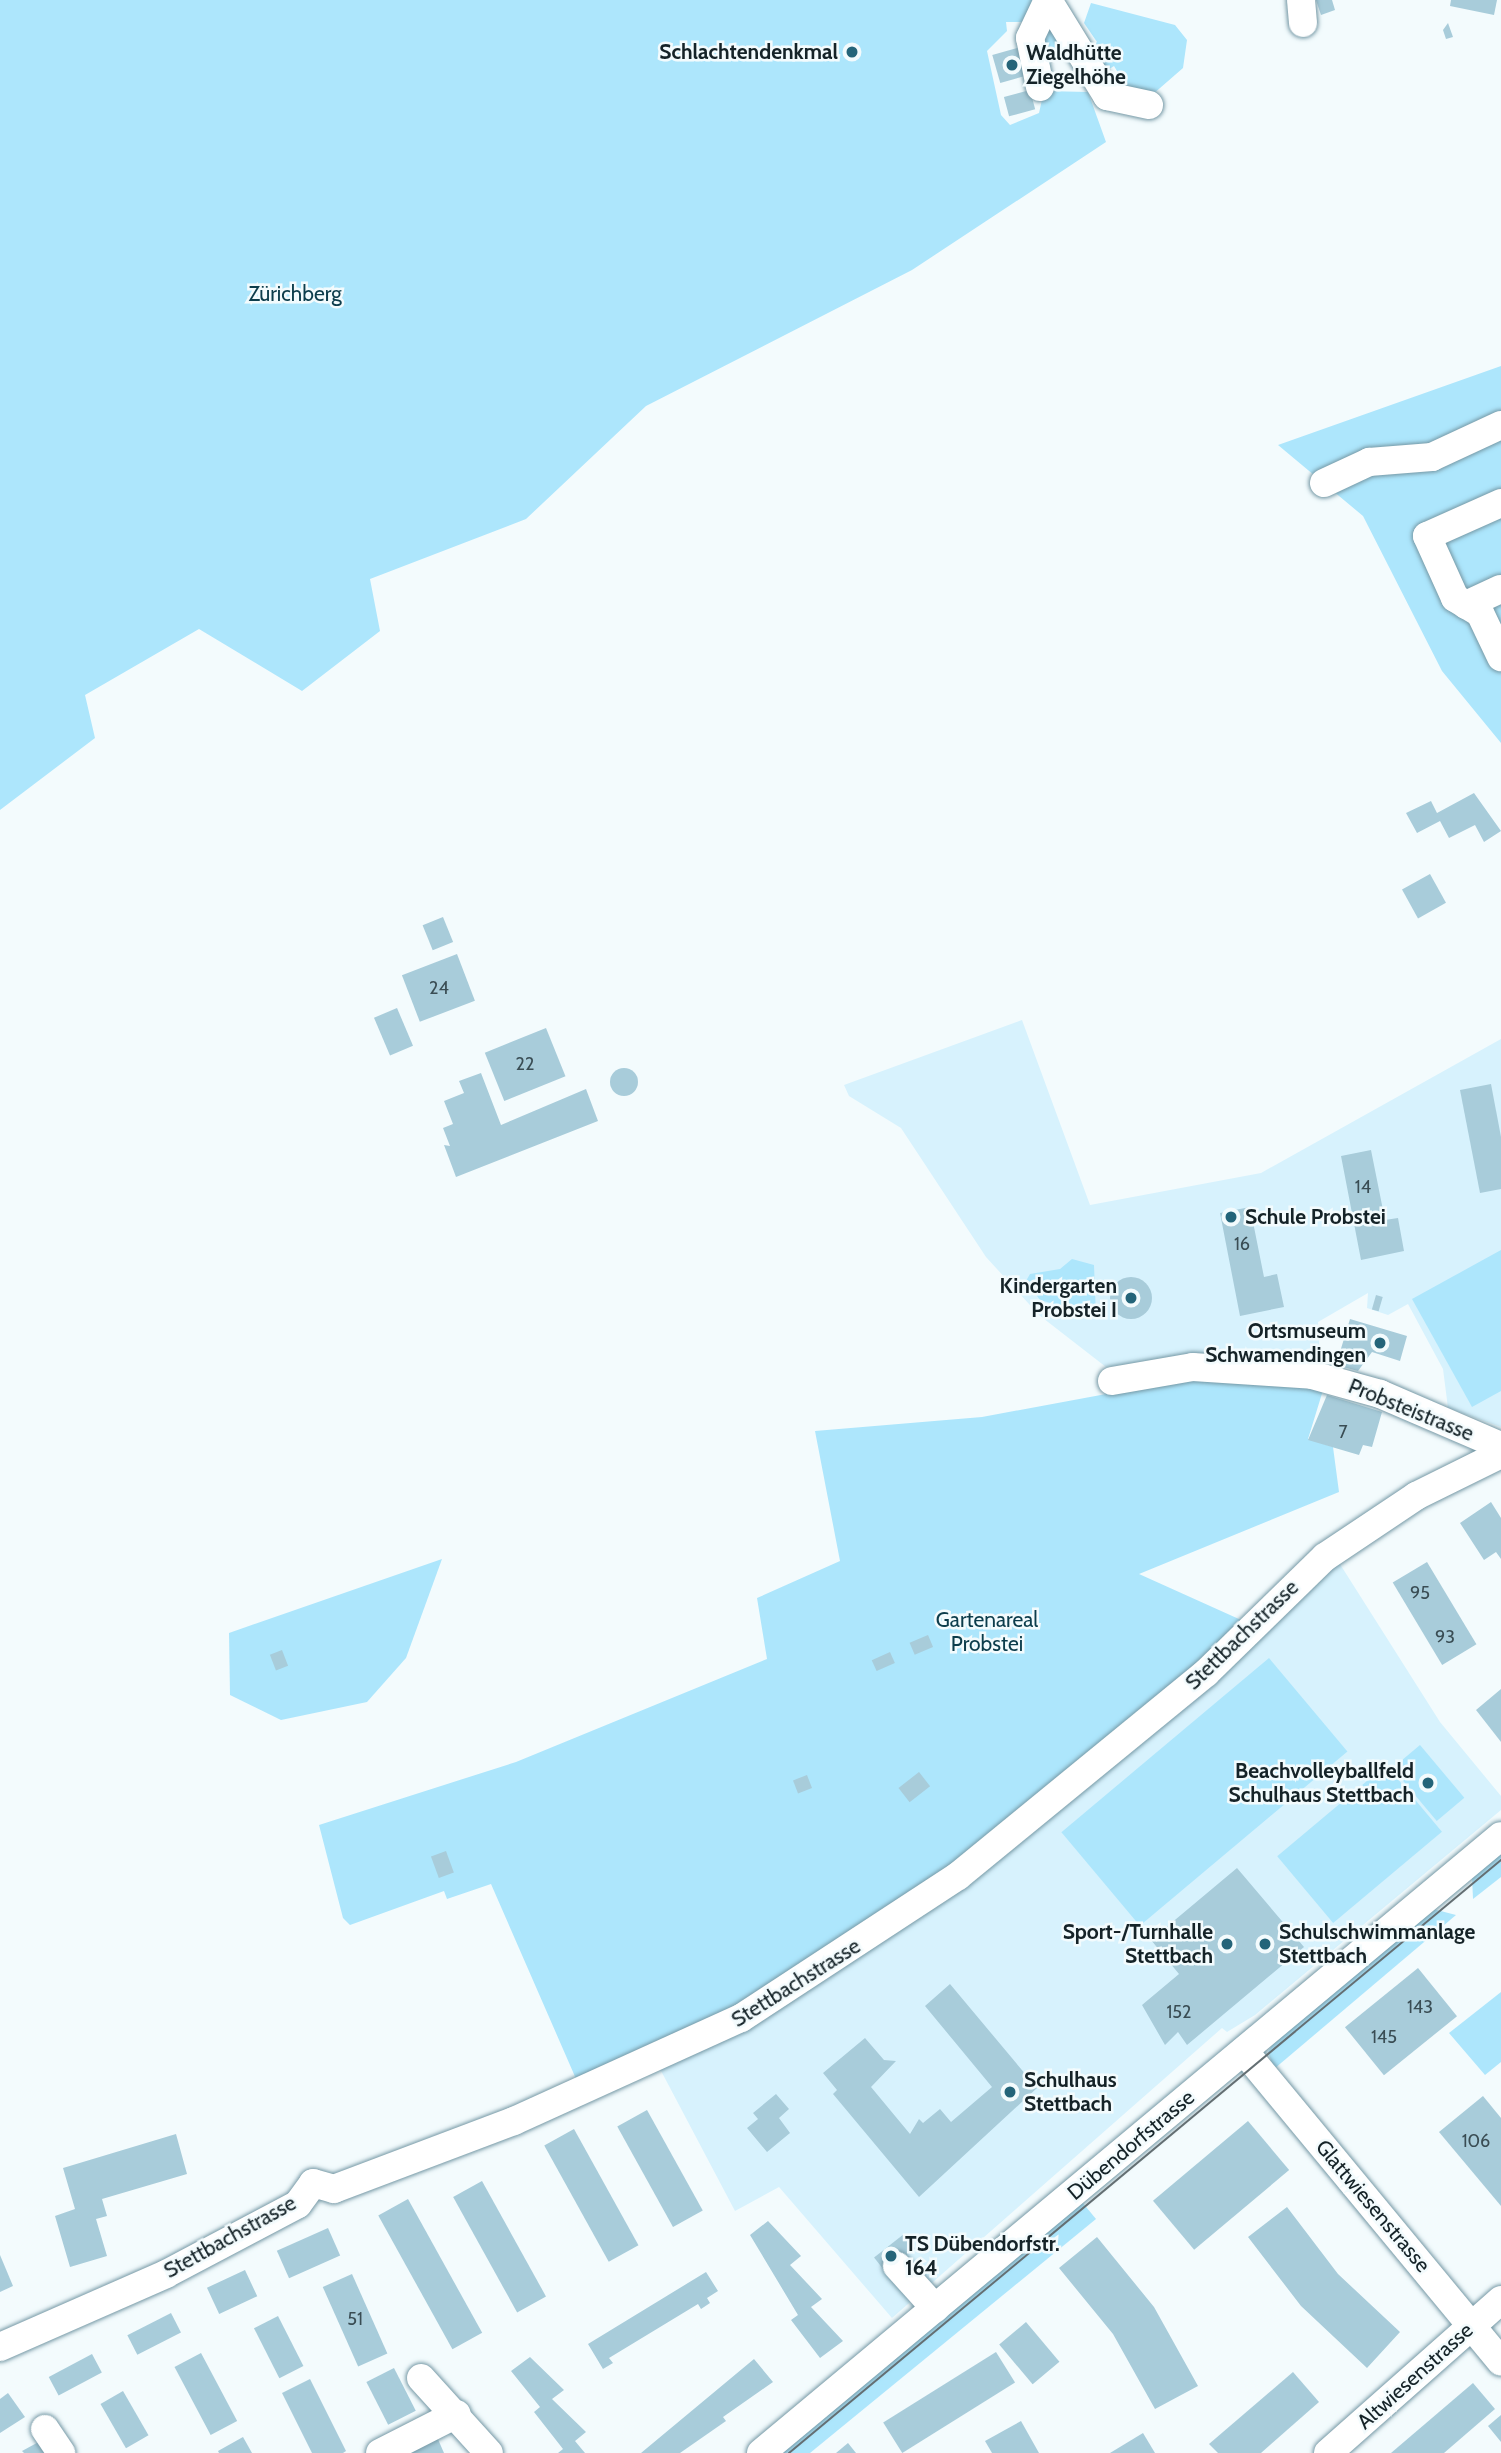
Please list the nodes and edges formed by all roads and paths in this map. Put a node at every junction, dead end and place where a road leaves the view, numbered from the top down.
1 (1048, 0) edge
2 (1040, 87) dead end
3 (1149, 105) dead end
4 (1501, 425) edge
5 (1324, 483) dead end
6 (1501, 503) edge
7 (1501, 589) edge
8 (1466, 605) junction
9 (1501, 657) edge
10 (1112, 1381) dead end
11 (1501, 1446) edge
12 (1501, 1454) edge
13 (1501, 1836) edge
14 (1244, 2051) junction
15 (897, 2266) dead end
16 (1501, 2300) edge
17 (935, 2308) junction
18 (1471, 2325) junction
19 (0, 2347) edge
20 (1501, 2362) edge
21 (421, 2378) dead end
22 (457, 2414) junction
23 (45, 2429) dead end
24 (61, 2453) edge
25 (380, 2453) edge
26 (489, 2453) edge
27 (761, 2453) edge
28 (1328, 2453) edge

1 - 2 street
1 - 3 street
4 - 5 street
6 - 8 street
7 - 8 street
8 - 9 street
10 - 11 street, Probsteistrasse
12 - 19 street, Stettbachstrasse
13 - 14 street, Dübendorfstrasse
14 - 17 street, Dübendorfstrasse
14 - 18 street, Glattwiesenstrasse
15 - 17 street
16 - 18 street, Altwiesenstrasse
17 - 27 street, Dübendorfstrasse
18 - 20 street, Glattwiesenstrasse
18 - 28 street, Altwiesenstrasse
21 - 22 street
22 - 25 street
22 - 26 street
23 - 24 street

